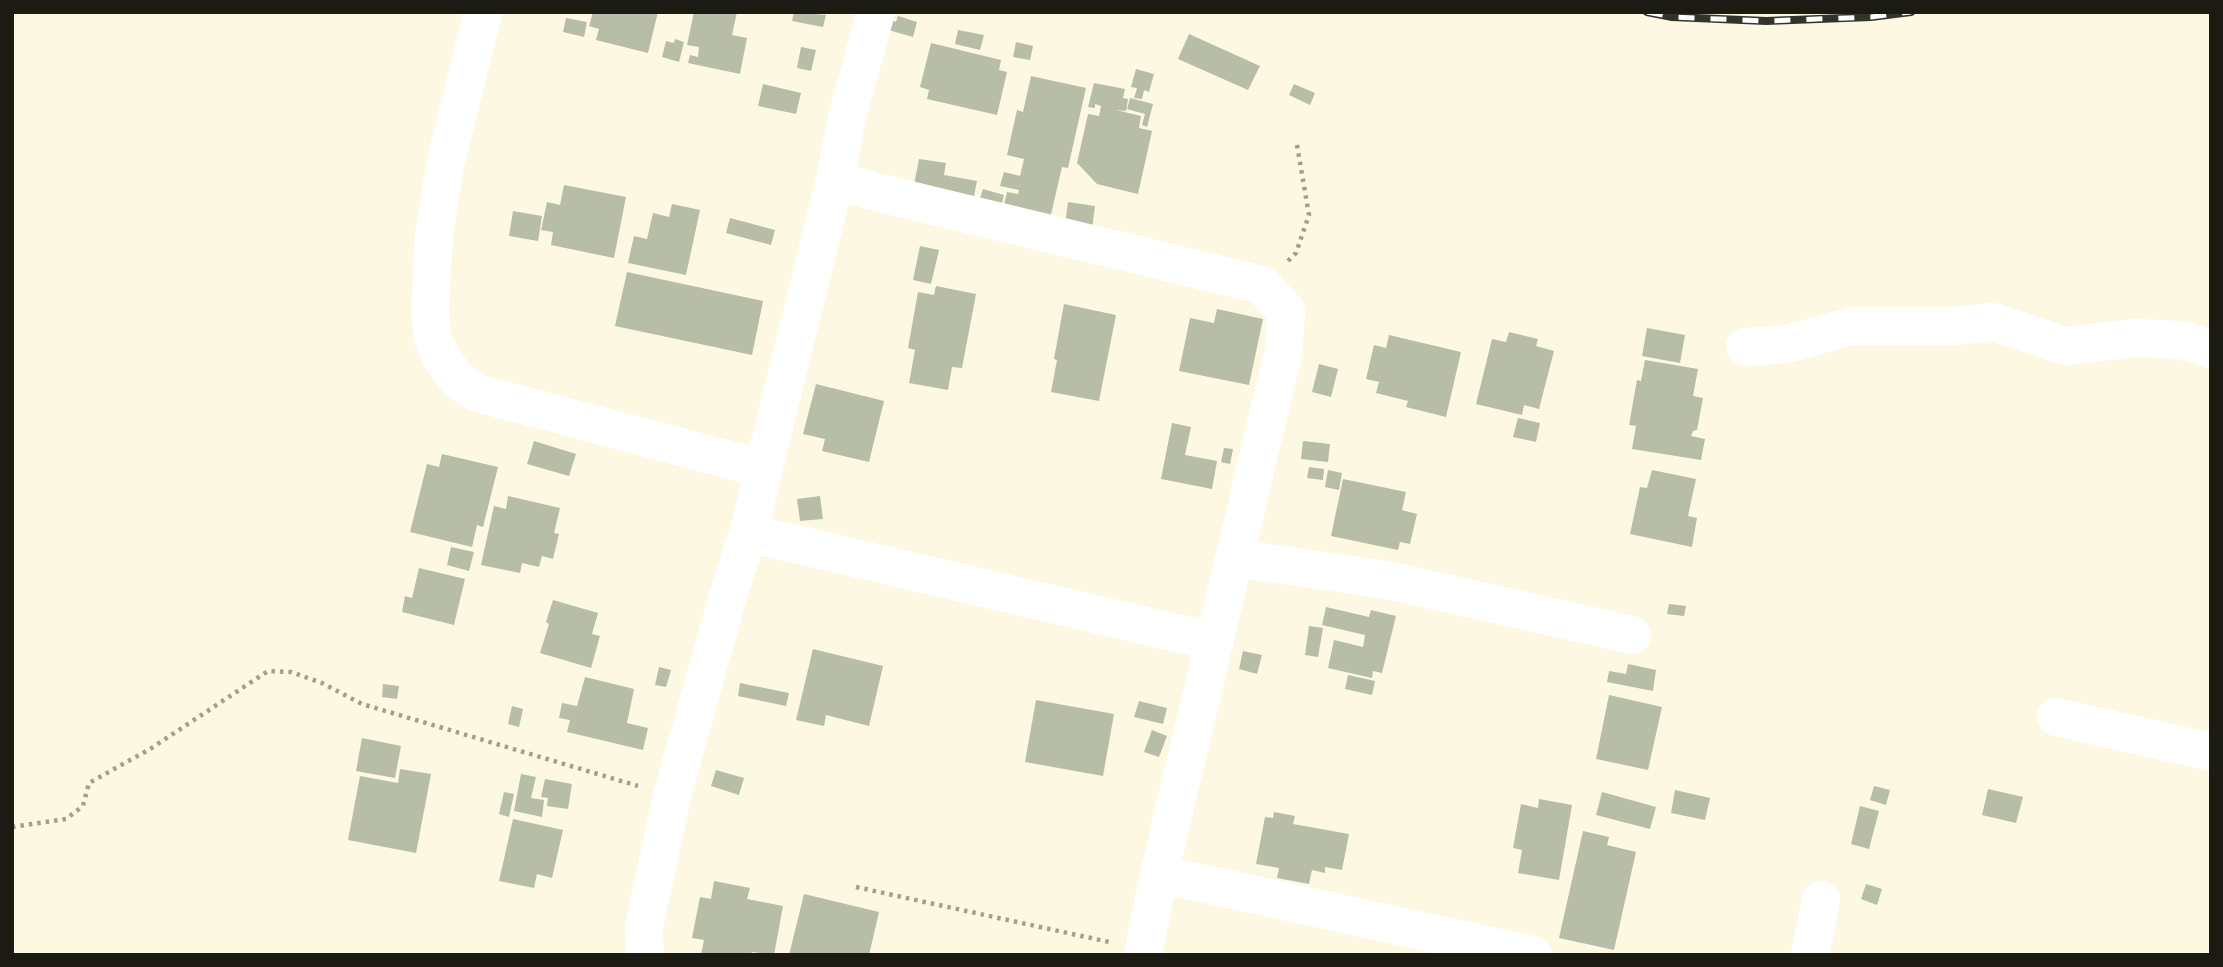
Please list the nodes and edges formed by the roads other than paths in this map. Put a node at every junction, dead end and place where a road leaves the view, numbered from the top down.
1 (483, 12) edge
2 (876, 12) edge
3 (835, 180) junction
4 (1745, 347) dead end
5 (2211, 349) edge
6 (764, 469) junction
7 (748, 533) junction
8 (1236, 558) junction
9 (1632, 635) dead end
10 (1215, 642) junction
11 (2056, 717) dead end
12 (2211, 752) edge
13 (1158, 874) junction
14 (1821, 900) dead end
15 (1143, 952) edge
16 (645, 955) edge
17 (1533, 955) edge
18 (1810, 955) edge

1 - 6 street
2 - 3 street
3 - 6 street
3 - 8 street
4 - 5 street
6 - 7 street
7 - 10 street
7 - 16 street
8 - 9 street
8 - 10 street
10 - 13 street
11 - 12 street
13 - 15 street
13 - 17 street
14 - 18 street

